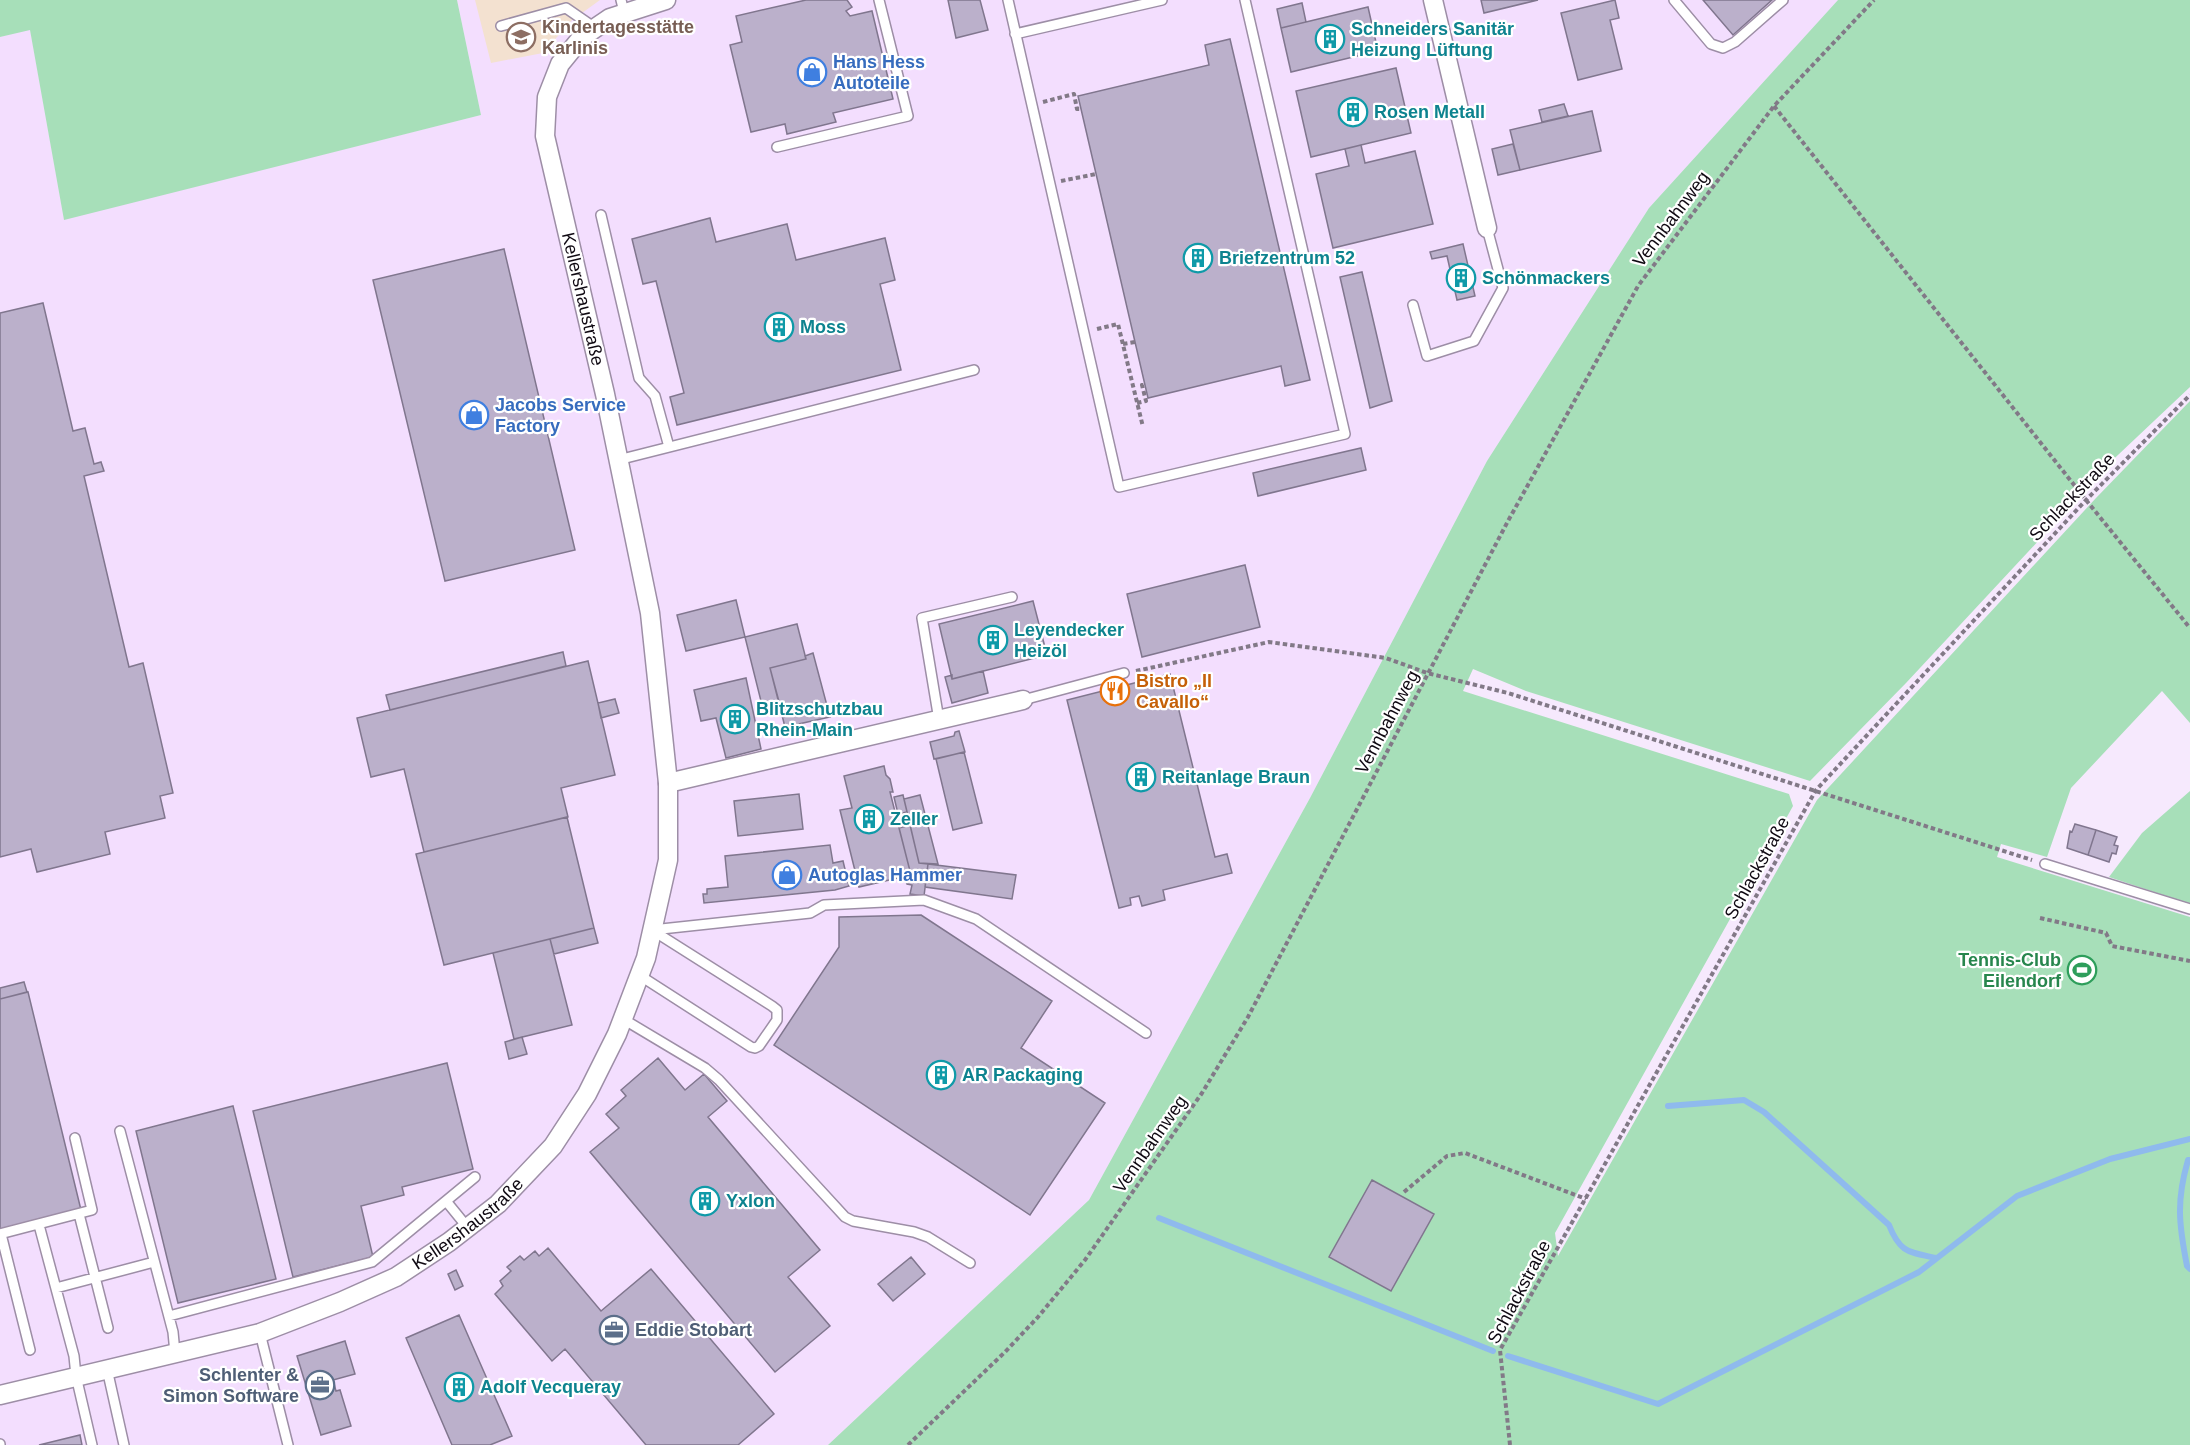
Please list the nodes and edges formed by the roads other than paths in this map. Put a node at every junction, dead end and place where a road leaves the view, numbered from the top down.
1 (666, 0) edge
2 (879, 0) edge
3 (1008, 0) edge
4 (1162, 0) edge
5 (1245, 0) edge
6 (1433, 0) edge
7 (1674, 0) edge
8 (1783, 0) edge
9 (623, 6) edge
10 (501, 26) dead end
11 (596, 28) junction
12 (1015, 34) junction
13 (777, 147) dead end
14 (601, 215) dead end
15 (1488, 228) joint
16 (1413, 305) dead end
17 (974, 370) dead end
18 (669, 447) junction
19 (618, 460) junction
20 (1012, 597) dead end
21 (1124, 673) road end
22 (1023, 700) joint
23 (939, 720) junction
24 (668, 783) junction
25 (2044, 864) road end
26 (2190, 909) edge
27 (652, 930) junction
28 (639, 975) junction
29 (622, 1018) junction
30 (1146, 1034) dead end
31 (120, 1131) dead end
32 (75, 1138) dead end
33 (475, 1178) dead end
34 (446, 1201) junction
35 (79, 1214) junction
36 (39, 1225) junction
37 (468, 1228) junction
38 (1, 1234) edge
39 (154, 1262) junction
40 (970, 1263) dead end
41 (96, 1278) junction
42 (56, 1288) junction
43 (169, 1316) junction
44 (108, 1328) dead end
45 (260, 1333) junction
46 (30, 1350) dead end
47 (175, 1353) junction
48 (107, 1369) junction
49 (76, 1376) junction
50 (0, 1395) edge
51 (92, 1445) edge
52 (124, 1445) edge
53 (288, 1445) edge

1 - 9 street, Kellershaustraße
2 - 13 lane
3 - 12 lane
4 - 12 lane
5 - 12 lane
6 - 15 street
7 - 8 lane
9 - 11 street, Kellershaustraße
10 - 11 lane
11 - 19 street, Kellershaustraße
14 - 18 lane
15 - 16 lane
17 - 18 lane
18 - 19 lane
19 - 24 street, Kellershaustraße
20 - 23 lane
21 - 22 lane
22 - 23 street
23 - 24 street
24 - 27 street, Kellershaustraße
25 - 26 lane
27 - 28 street, Kellershaustraße
27 - 28 lane
27 - 30 lane
28 - 29 street, Kellershaustraße
29 - 37 street, Kellershaustraße
29 - 40 lane
31 - 39 lane
32 - 35 lane
33 - 34 lane
34 - 37 lane
34 - 43 lane
35 - 36 lane
35 - 41 lane
36 - 38 lane
36 - 42 lane
37 - 45 street, Kellershaustraße
38 - 46 lane
39 - 41 lane
39 - 43 lane
41 - 42 lane
41 - 44 lane
42 - 49 lane
43 - 47 lane
45 - 47 street, Kellershaustraße
45 - 53 lane
47 - 48 street, Kellershaustraße
48 - 49 street, Kellershaustraße
48 - 52 lane
49 - 50 street, Kellershaustraße
49 - 51 lane

